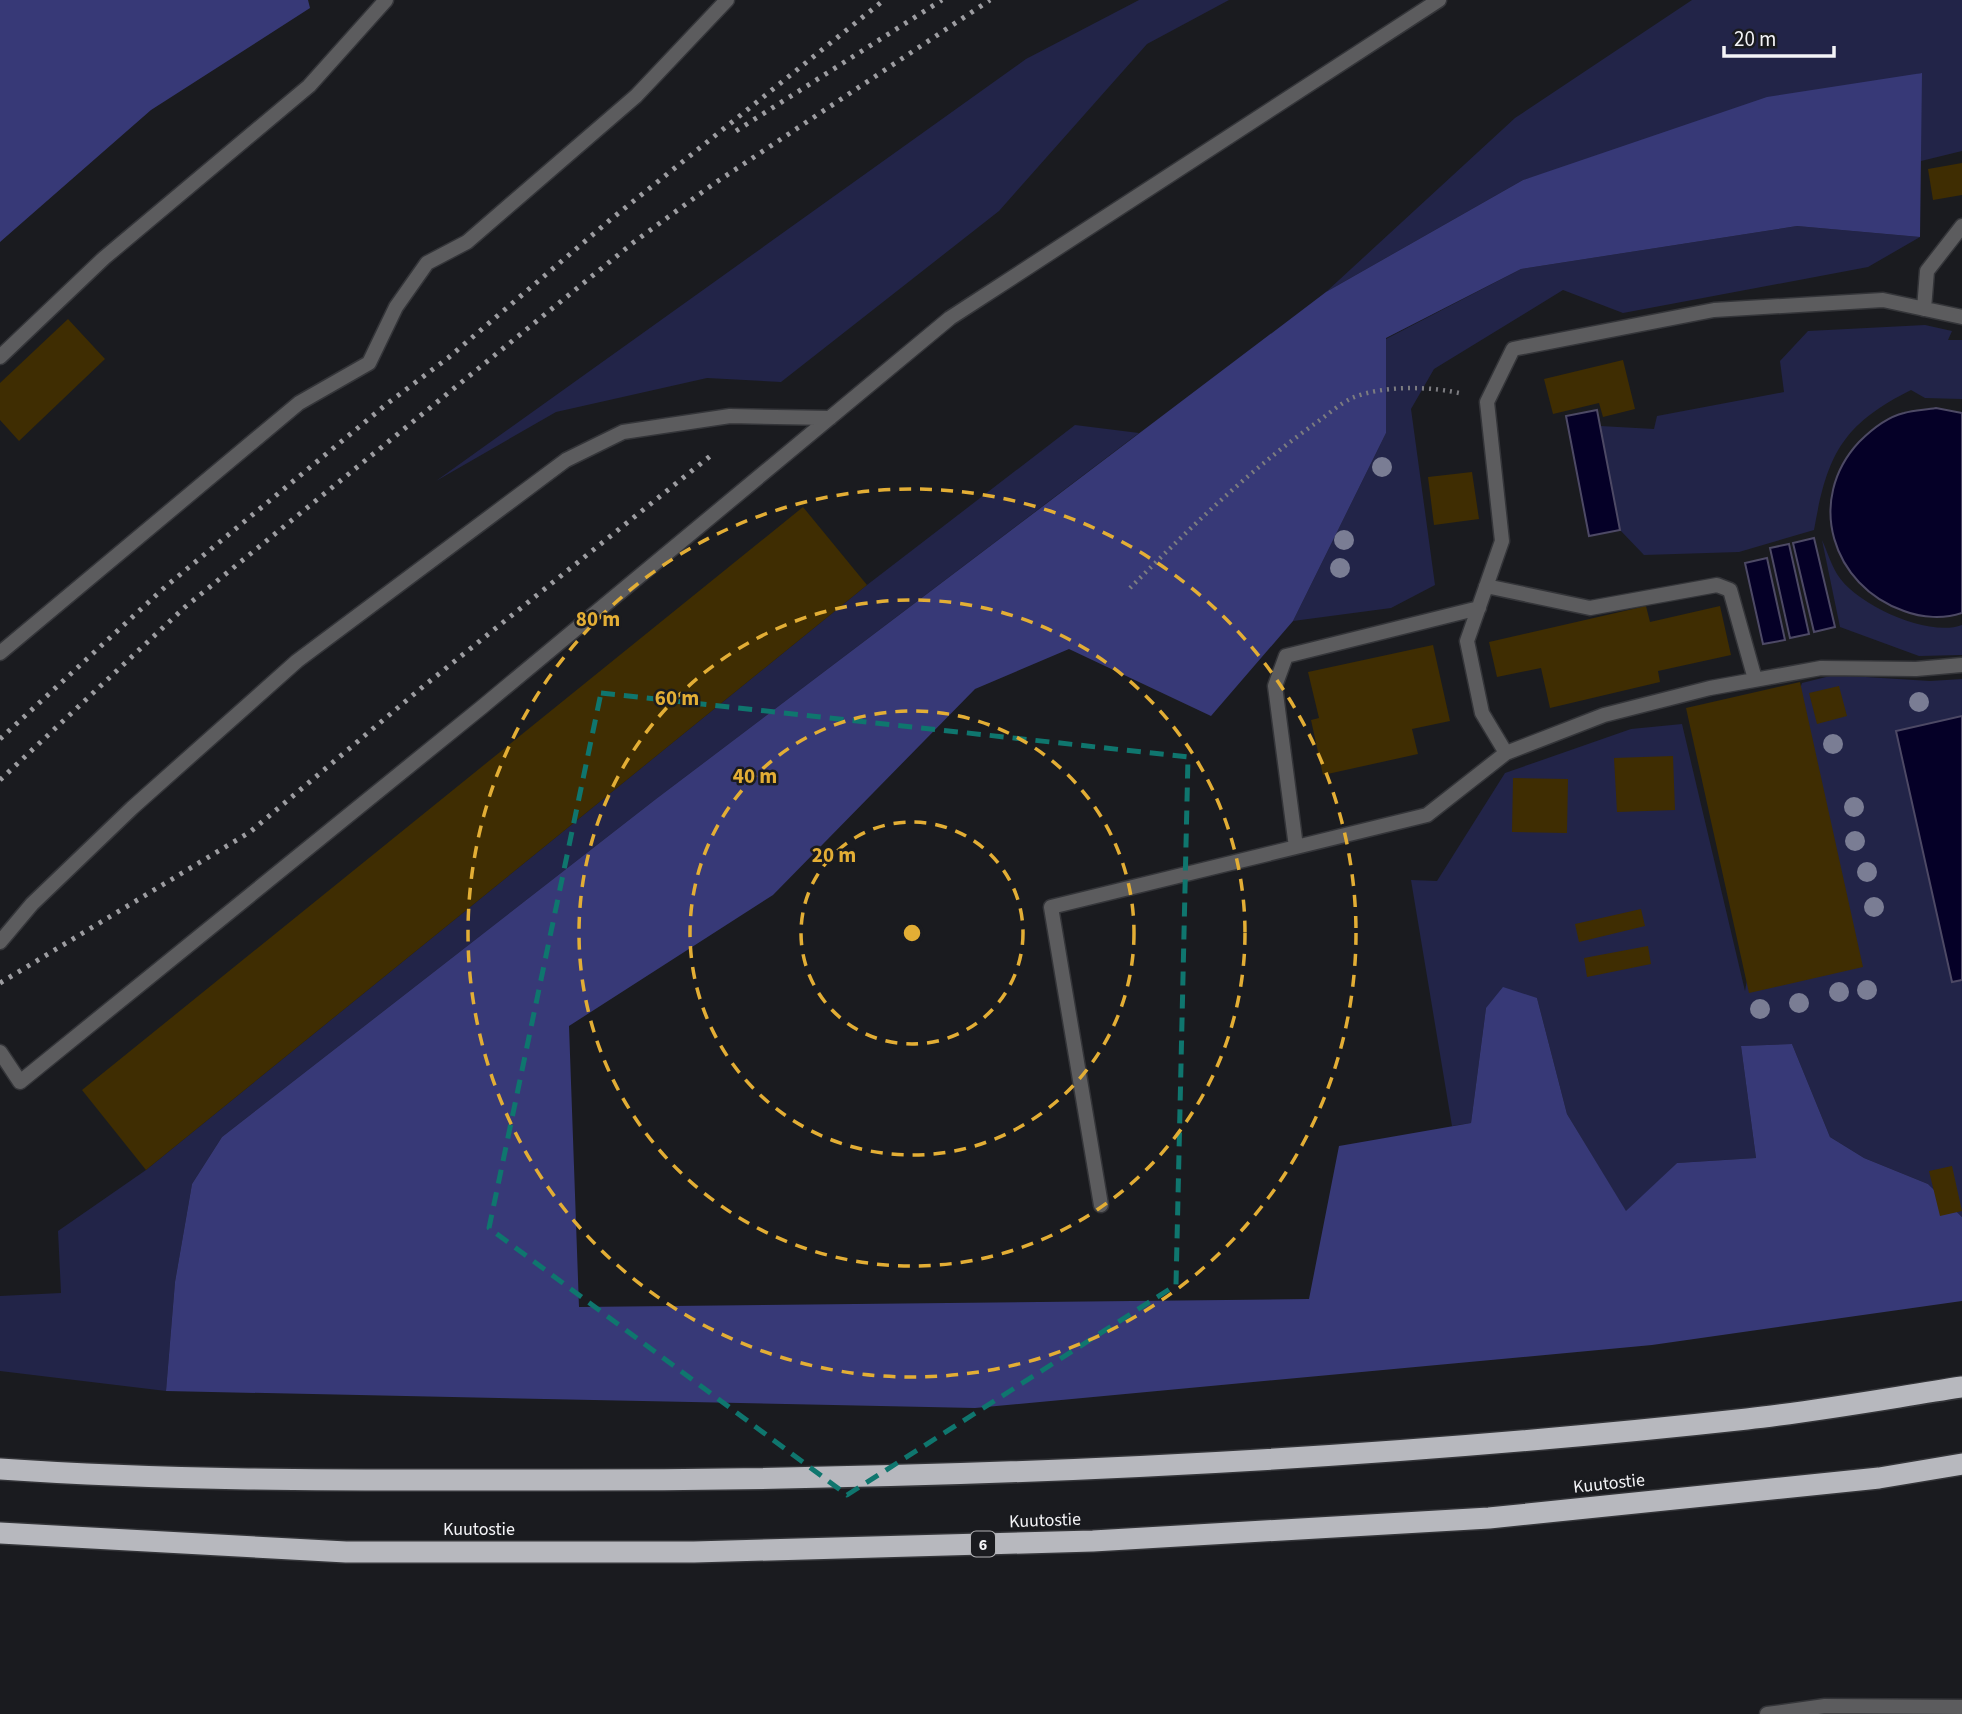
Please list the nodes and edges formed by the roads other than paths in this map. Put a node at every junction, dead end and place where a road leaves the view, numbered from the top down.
1 (386, 0) edge
2 (727, 0) edge
3 (1439, 0) edge
4 (1962, 226) edge
5 (1924, 309) junction
6 (1962, 317) edge
7 (0, 357) edge
8 (830, 418) junction
9 (1486, 586) junction
10 (1479, 608) junction
11 (0, 653) edge
12 (1962, 665) edge
13 (1755, 679) junction
14 (1506, 753) junction
15 (1296, 848) junction
16 (0, 942) edge
17 (0, 1052) edge
18 (1101, 1205) dead end
19 (1962, 1387) edge
20 (1962, 1464) edge
21 (0, 1469) edge
22 (0, 1533) edge
23 (1962, 1707) edge
24 (1767, 1714) edge

1 - 7 lane
2 - 11 lane
3 - 8 lane
4 - 5 lane
5 - 6 lane
5 - 9 lane
8 - 16 lane
8 - 17 lane
9 - 10 lane
9 - 13 lane
10 - 14 lane
10 - 15 lane
12 - 13 lane
13 - 14 lane
14 - 15 lane
15 - 18 lane
19 - 21 highway
20 - 22 highway, Kuutostie / 6
23 - 24 lane

